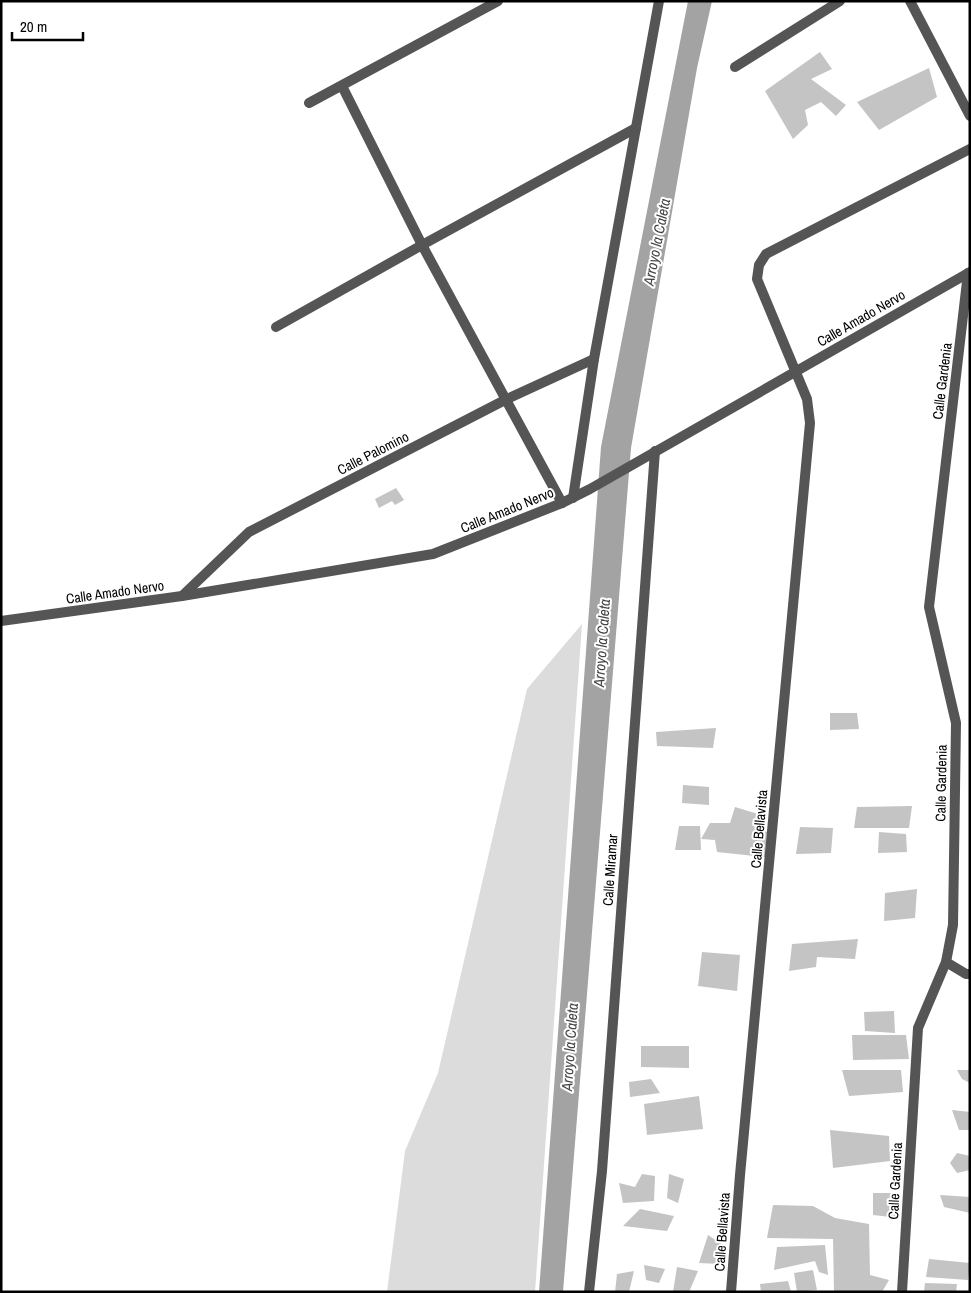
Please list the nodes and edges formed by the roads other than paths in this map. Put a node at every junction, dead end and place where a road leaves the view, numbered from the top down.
1 (498, 1) edge
2 (659, 1) edge
3 (840, 1) edge
4 (910, 1) edge
5 (735, 67) dead end
6 (342, 86) junction
7 (309, 103) dead end
8 (970, 116) edge
9 (636, 128) junction
10 (970, 149) edge
11 (422, 245) junction
12 (969, 273) edge
13 (276, 327) dead end
14 (594, 359) junction
15 (795, 371) junction
16 (505, 400) junction
17 (655, 451) junction
18 (573, 498) junction
19 (562, 503) junction
20 (182, 596) junction
21 (1, 621) edge
22 (946, 962) junction
23 (970, 974) edge
24 (589, 1292) edge
25 (731, 1292) edge
26 (902, 1292) edge

1 - 6 street
2 - 9 street
3 - 5 street
4 - 8 street
6 - 7 street
6 - 11 street
9 - 11 street
9 - 14 street
10 - 15 street, Calle Bellavista
11 - 13 street
11 - 16 street
12 - 15 street, Calle Amado Nervo
12 - 22 street, Calle Gardenia
14 - 16 street, Calle Palomino
14 - 18 street
15 - 17 street, Calle Amado Nervo
15 - 25 street, Calle Bellavista
16 - 19 street
16 - 20 street, Calle Palomino
17 - 18 street, Calle Amado Nervo
17 - 24 street, Calle Miramar
18 - 19 street, Calle Amado Nervo
19 - 20 street, Calle Amado Nervo
20 - 21 street, Calle Amado Nervo
22 - 23 street
22 - 26 street, Calle Gardenia

